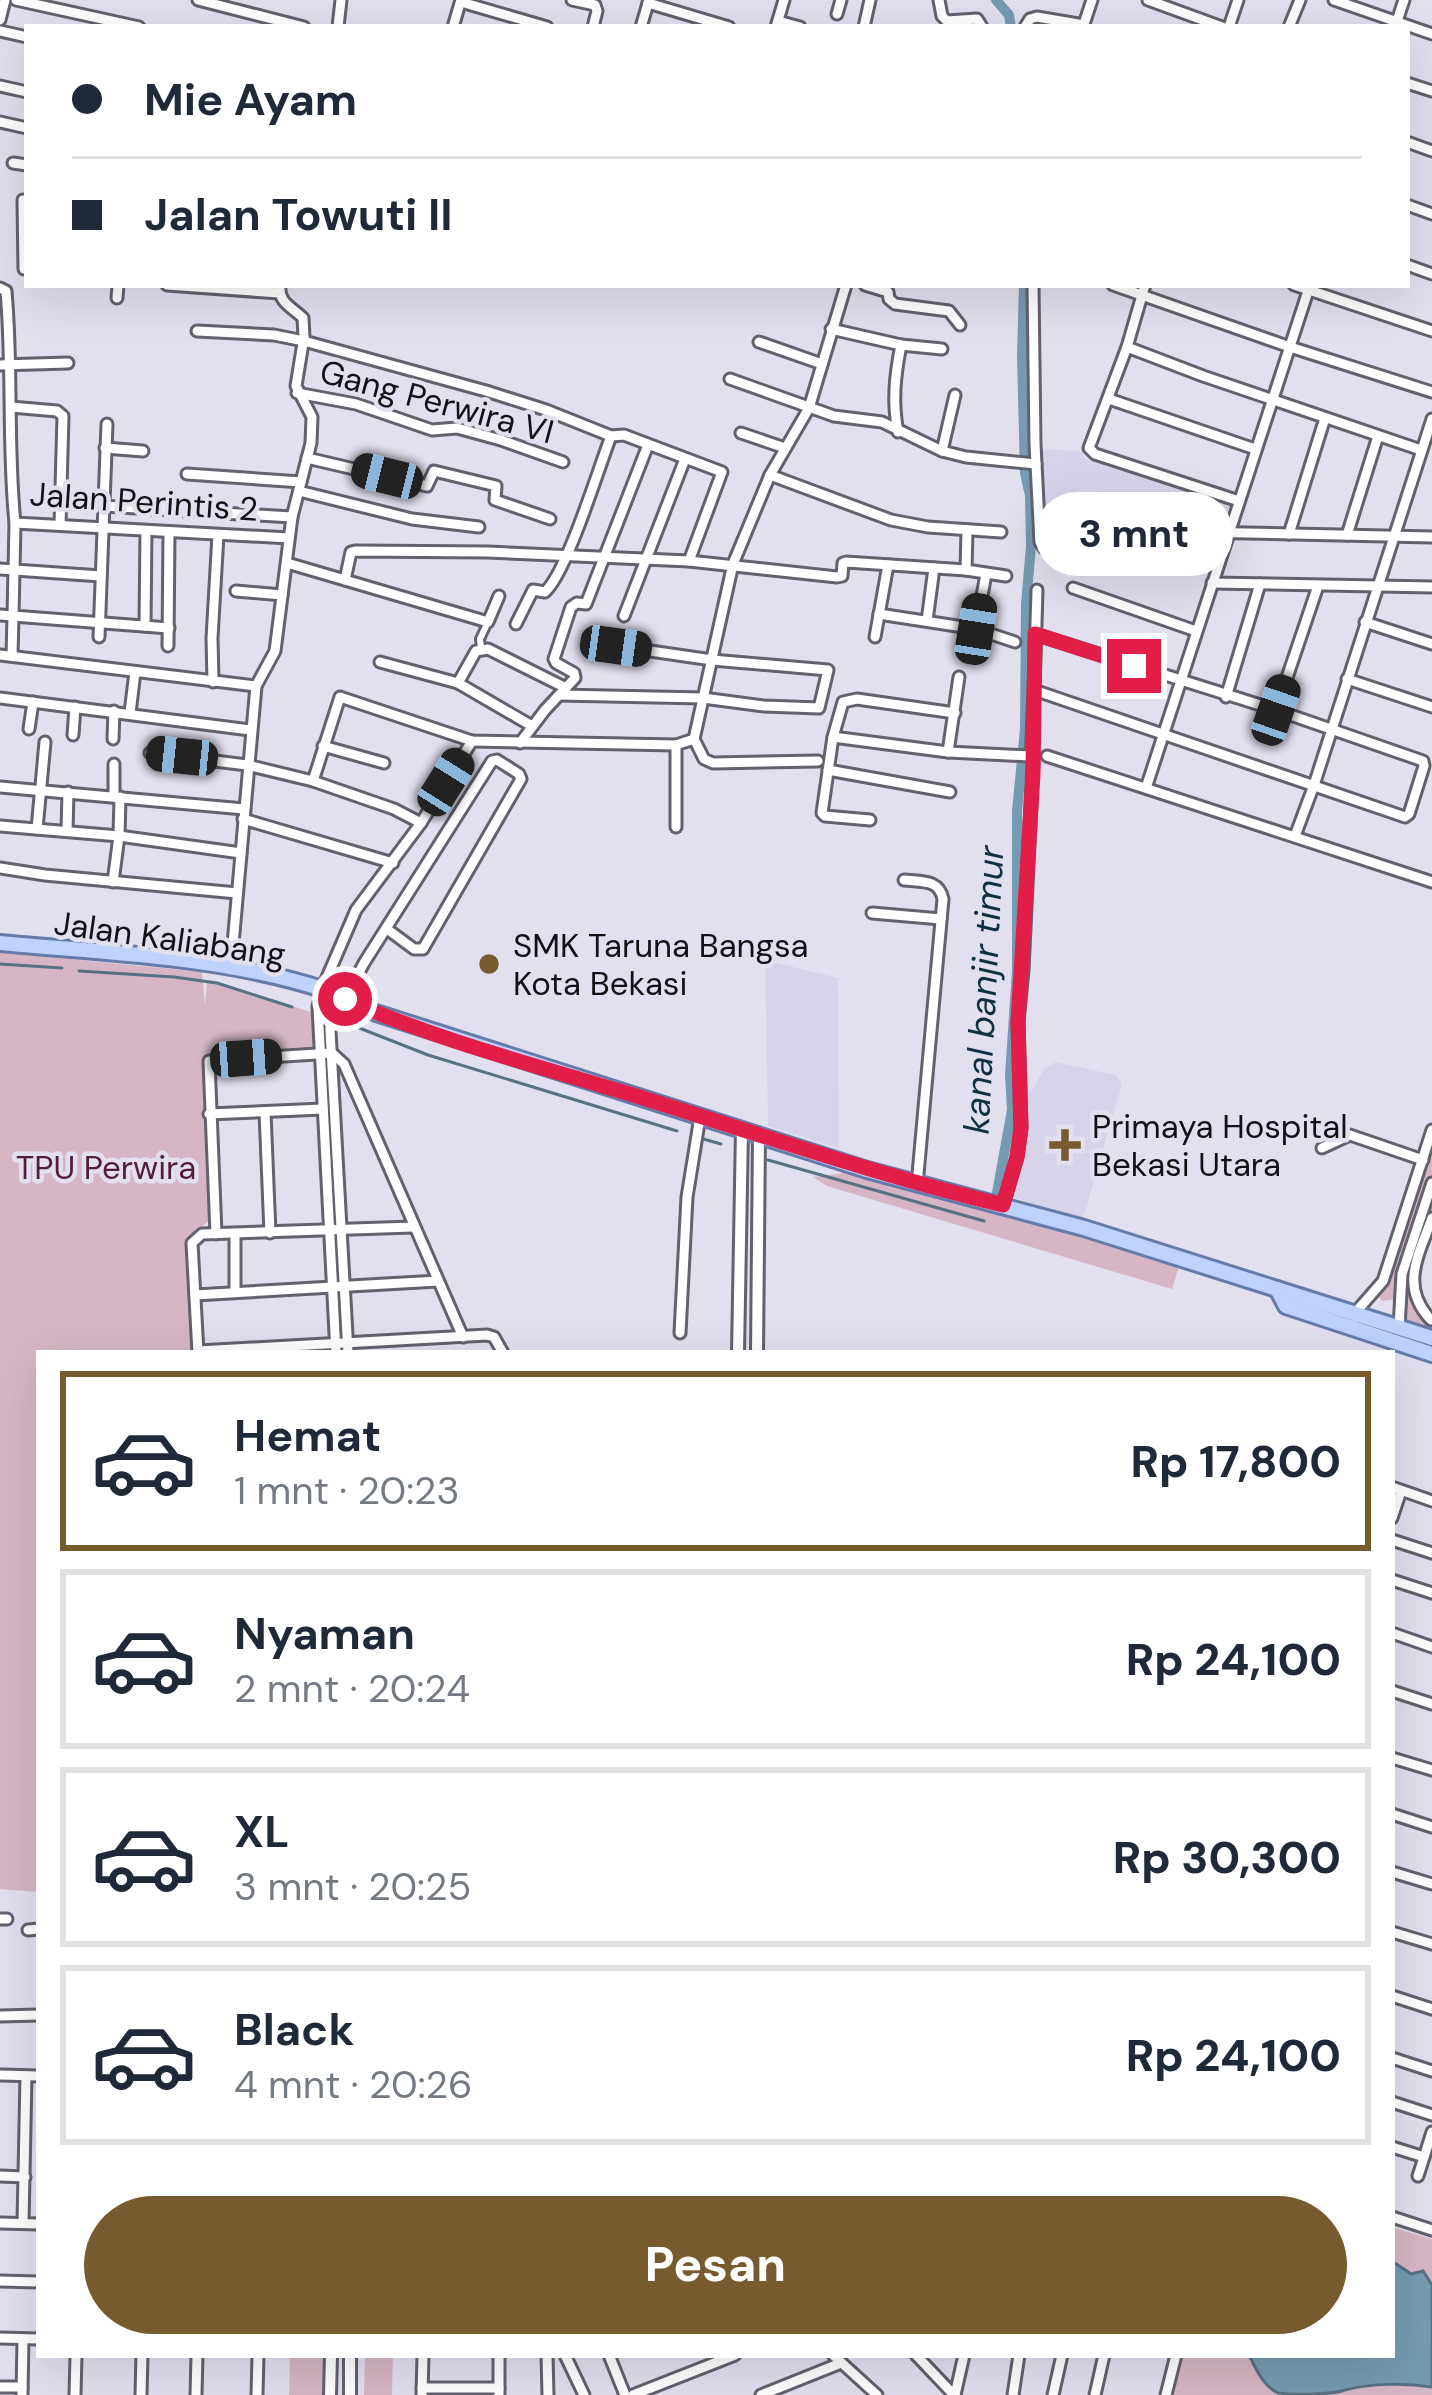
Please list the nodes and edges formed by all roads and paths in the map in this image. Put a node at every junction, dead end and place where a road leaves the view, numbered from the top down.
1 (5, 0) edge
2 (16, 0) edge
3 (198, 0) edge
4 (575, 0) edge
5 (784, 0) edge
6 (842, 0) edge
7 (939, 0) edge
8 (1148, 0) edge
9 (1334, 0) edge
10 (1404, 0) edge
11 (461, 1) edge
12 (648, 2) edge
13 (502, 14) junction
14 (837, 14) dead end
15 (689, 15) junction
16 (0, 20) edge
17 (125, 24) edge
18 (292, 24) edge
19 (500, 24) edge
20 (536, 24) edge
21 (593, 24) edge
22 (687, 24) edge
23 (719, 24) edge
24 (777, 24) edge
25 (980, 24) edge
26 (1026, 24) edge
27 (1073, 24) edge
28 (1217, 24) edge
29 (1395, 24) edge
30 (14, 163) dead end
31 (24, 165) edge
32 (10, 200) dead end
33 (24, 200) edge
34 (0, 288) edge
35 (118, 288) edge
36 (1034, 288) edge
37 (1309, 288) edge
38 (1312, 288) edge
39 (280, 289) edge
40 (891, 289) edge
41 (845, 290) edge
42 (1143, 290) edge
43 (117, 298) dead end
44 (5, 326) edge
45 (960, 326) dead end
46 (831, 329) junction
47 (197, 331) dead end
48 (1432, 331) edge
49 (304, 341) junction
50 (759, 341) dead end
51 (901, 345) junction
52 (1127, 347) junction
53 (1290, 347) junction
54 (942, 349) dead end
55 (68, 363) dead end
56 (822, 364) junction
57 (5, 365) edge
58 (730, 379) dead end
59 (1432, 392) edge
60 (297, 393) junction
61 (955, 395) dead end
62 (1109, 399) junction
63 (1273, 399) junction
64 (808, 408) junction
65 (7, 413) edge
66 (1325, 418) junction
67 (1432, 419) edge
68 (107, 424) dead end
69 (898, 432) junction
70 (741, 434) dead end
71 (611, 436) junction
72 (1378, 436) junction
73 (648, 445) junction
74 (105, 448) junction
75 (784, 448) junction
76 (1255, 449) junction
77 (1421, 450) junction
78 (142, 451) dead end
79 (942, 451) junction
80 (307, 458) junction
81 (685, 459) junction
82 (563, 462) dead end
83 (1030, 464) junction
84 (5, 469) edge
85 (188, 474) dead end
86 (770, 475) junction
87 (300, 487) junction
88 (1239, 501) junction
89 (104, 506) junction
90 (292, 517) junction
91 (550, 519) dead end
92 (15, 523) junction
93 (60, 525) junction
94 (479, 527) dead end
95 (103, 529) junction
96 (968, 530) junction
97 (146, 531) junction
98 (169, 532) junction
99 (1001, 532) dead end
100 (1229, 532) junction
101 (1289, 534) junction
102 (218, 535) junction
103 (1347, 535) junction
104 (1432, 537) edge
105 (290, 538) junction
106 (1394, 538) junction
107 (0, 543) edge
108 (14, 543) junction
109 (566, 555) junction
110 (603, 557) junction
111 (646, 559) junction
112 (689, 561) junction
113 (286, 563) junction
114 (733, 564) junction
115 (888, 565) junction
116 (934, 568) junction
117 (0, 569) edge
118 (14, 570) junction
119 (966, 570) junction
120 (986, 574) junction
121 (101, 576) junction
122 (1006, 576) dead end
123 (345, 580) junction
124 (1212, 583) junction
125 (1260, 584) junction
126 (1318, 586) junction
127 (1376, 586) junction
128 (1432, 587) edge
129 (1072, 588) dead end
130 (1037, 590) dead end
131 (236, 592) dead end
132 (282, 596) junction
133 (499, 596) dead end
134 (879, 614) junction
135 (0, 615) edge
136 (13, 616) junction
137 (624, 616) dead end
138 (927, 621) junction
139 (99, 622) junction
140 (488, 622) junction
141 (1365, 622) junction
142 (516, 624) dead end
143 (146, 626) junction
144 (169, 628) junction
145 (976, 629) junction
146 (1196, 631) junction
147 (1035, 634) junction
148 (875, 637) dead end
149 (99, 638) dead end
150 (1015, 642) dead end
151 (1432, 644) edge
152 (168, 646) dead end
153 (616, 646) dead end
154 (481, 648) junction
155 (6, 656) edge
156 (712, 660) junction
157 (380, 662) dead end
158 (135, 671) junction
159 (959, 677) dead end
160 (1347, 679) junction
161 (1181, 681) junction
162 (213, 682) junction
163 (458, 683) junction
164 (256, 686) junction
165 (1034, 690) junction
166 (563, 692) junction
167 (1226, 697) junction
168 (0, 698) edge
169 (703, 698) junction
170 (33, 702) junction
171 (75, 706) junction
172 (1432, 707) edge
173 (1276, 710) junction
174 (114, 711) junction
175 (130, 712) junction
176 (955, 713) junction
177 (532, 726) junction
178 (29, 729) dead end
179 (250, 730) junction
180 (1331, 730) junction
181 (73, 735) dead end
182 (1163, 735) junction
183 (833, 737) junction
184 (113, 739) dead end
185 (694, 740) junction
186 (472, 741) junction
187 (45, 742) dead end
188 (520, 743) junction
189 (676, 745) junction
190 (323, 746) junction
191 (948, 752) junction
192 (150, 753) dead end
193 (1047, 756) dead end
194 (1030, 758) junction
195 (818, 761) dead end
196 (385, 763) dead end
197 (114, 764) dead end
198 (248, 765) junction
199 (828, 770) junction
200 (313, 781) junction
201 (1314, 785) junction
202 (0, 788) edge
203 (1146, 788) junction
204 (40, 790) junction
205 (68, 792) junction
206 (950, 792) dead end
207 (117, 796) junction
208 (244, 814) junction
209 (870, 820) dead end
210 (421, 823) junction
211 (0, 826) edge
212 (676, 827) dead end
213 (37, 829) junction
214 (67, 831) junction
215 (119, 836) junction
216 (1295, 836) junction
217 (241, 853) junction
218 (393, 863) junction
219 (0, 868) edge
220 (904, 880) dead end
221 (113, 881) junction
222 (1432, 882) edge
223 (237, 893) junction
224 (872, 913) dead end
225 (941, 919) junction
226 (387, 929) junction
227 (0, 943) edge
228 (209, 965) junction
229 (330, 1000) junction
230 (326, 1053) junction
231 (323, 1109) junction
232 (265, 1112) junction
233 (209, 1114) junction
234 (699, 1121) junction
235 (1432, 1130) edge
236 (742, 1144) junction
237 (759, 1148) junction
238 (1322, 1148) dead end
239 (1423, 1160) junction
240 (1432, 1183) edge
241 (917, 1185) junction
242 (1000, 1205) junction
243 (1432, 1218) edge
244 (413, 1227) junction
245 (336, 1231) junction
246 (270, 1232) junction
247 (216, 1234) junction
248 (235, 1234) junction
249 (438, 1280) junction
250 (338, 1286) junction
251 (1277, 1289) junction
252 (235, 1292) junction
253 (195, 1295) junction
254 (1355, 1313) junction
255 (1431, 1319) edge
256 (1400, 1328) junction
257 (680, 1333) dead end
258 (1368, 1334) junction
259 (463, 1337) junction
260 (1432, 1338) edge
261 (342, 1348) edge
262 (198, 1350) edge
263 (270, 1350) edge
264 (501, 1350) edge
265 (738, 1350) edge
266 (757, 1350) edge
267 (1432, 1354) edge
268 (1396, 1489) edge
269 (1432, 1502) edge
270 (1395, 1541) edge
271 (1432, 1553) edge
272 (1395, 1581) edge
273 (1432, 1593) edge
274 (1395, 1634) edge
275 (1432, 1647) edge
276 (1395, 1692) edge
277 (1432, 1704) edge
278 (1395, 1759) edge
279 (1432, 1770) edge
280 (1395, 1815) edge
281 (1432, 1827) edge
282 (1395, 1873) edge
283 (1432, 1884) edge
284 (1395, 1933) edge
285 (1432, 1944) edge
286 (1395, 1997) edge
287 (1432, 2009) edge
288 (36, 2015) edge
289 (0, 2016) edge
290 (1395, 2059) edge
291 (1432, 2071) edge
292 (0, 2075) edge
293 (26, 2076) junction
294 (36, 2076) edge
295 (1395, 2103) edge
296 (1432, 2115) edge
297 (1432, 2132) edge
298 (1395, 2148) edge
299 (1424, 2157) junction
300 (0, 2176) edge
301 (1418, 2176) dead end
302 (25, 2177) junction
303 (1395, 2218) edge
304 (0, 2223) edge
305 (23, 2223) junction
306 (36, 2224) edge
307 (1432, 2230) edge
308 (0, 2281) edge
309 (36, 2282) edge
310 (0, 2338) edge
311 (23, 2339) junction
312 (36, 2339) edge
313 (76, 2358) edge
314 (142, 2358) edge
315 (197, 2358) edge
316 (258, 2358) edge
317 (331, 2358) edge
318 (350, 2358) edge
319 (423, 2358) edge
320 (499, 2358) edge
321 (548, 2358) edge
322 (566, 2358) edge
323 (612, 2358) edge
324 (727, 2358) edge
325 (921, 2358) edge
326 (963, 2358) edge
327 (1018, 2358) edge
328 (1061, 2358) edge
329 (1103, 2358) edge
330 (1175, 2358) edge
331 (837, 2359) edge
332 (0, 2386) edge
333 (22, 2391) edge
334 (422, 2391) edge
335 (499, 2392) edge
336 (75, 2395) edge
337 (141, 2395) edge
338 (196, 2395) edge
339 (257, 2395) edge
340 (330, 2395) edge
341 (350, 2395) edge
342 (548, 2395) edge
343 (584, 2395) edge
344 (629, 2395) edge
345 (761, 2395) edge
346 (877, 2395) edge
347 (955, 2395) edge
348 (1012, 2395) edge
349 (1053, 2395) edge
350 (1095, 2395) edge
351 (1166, 2395) edge

1 - 16 street
2 - 17 street
3 - 18 street
4 - 21 street
5 - 24 street
6 - 14 street
7 - 25 street
8 - 28 street
9 - 29 street
10 - 29 street
11 - 13 street
12 - 15 street
13 - 19 street
13 - 20 street
15 - 22 street
15 - 23 street
26 - 27 street
30 - 31 street
32 - 33 street
34 - 44 street, Jalan Perintis 2
35 - 43 street
36 - 83 street
37 - 53 street
38 - 48 street
39 - 49 street
40 - 45 street
41 - 46 street
42 - 52 street
42 - 53 street
44 - 57 street, Jalan Perintis 2
46 - 51 street
46 - 56 street
47 - 49 street
49 - 60 street
49 - 71 street
50 - 56 street
51 - 54 street
51 - 69 street
52 - 62 street
52 - 63 street
53 - 59 street
53 - 63 street
55 - 57 street
56 - 64 street
57 - 65 street, Jalan Perintis 2
58 - 64 street
60 - 80 street
60 - 82 street, Gang Perwira VI
61 - 79 street
62 - 76 street
62 - 88 street
63 - 66 street
63 - 76 street
64 - 69 street
64 - 75 street
65 - 84 street, Jalan Perintis 2
65 - 93 street
66 - 72 street
66 - 101 street
67 - 77 street
68 - 74 street
69 - 79 street
70 - 75 street
71 - 73 street
71 - 109 street
72 - 77 street
72 - 103 street
73 - 81 street
73 - 110 street
74 - 78 street
74 - 89 street
75 - 86 street
76 - 88 street
77 - 106 street
79 - 83 street
80 - 87 street
80 - 91 street
81 - 111 street
81 - 112 street
83 - 100 street
84 - 92 street, Jalan Perintis 2
85 - 87 street
86 - 96 street
86 - 114 street
87 - 90 street
87 - 94 street
88 - 100 street
89 - 90 street
89 - 95 street
90 - 105 street
92 - 93 street, Jalan Perintis 2
92 - 108 street
93 - 95 street, Jalan Perintis 2
95 - 97 street, Jalan Perintis 2
95 - 121 street
96 - 99 street
96 - 119 street
97 - 98 street, Jalan Perintis 2
97 - 143 street
98 - 102 street, Jalan Perintis 2
98 - 144 street
100 - 101 street
100 - 124 street
101 - 103 street
102 - 105 street, Jalan Perintis 2
102 - 162 street
103 - 106 street
104 - 106 street
105 - 113 street
106 - 127 street
107 - 108 street
108 - 118 street
109 - 110 street
109 - 123 street
109 - 142 street
110 - 111 street
110 - 166 street
111 - 112 street
111 - 137 street
112 - 114 street
113 - 123 street
113 - 132 street
114 - 115 street
114 - 156 street
115 - 116 street
115 - 134 street
116 - 119 street
116 - 138 street
117 - 118 street
118 - 121 street
118 - 136 street
119 - 120 street
120 - 122 street
120 - 145 street
121 - 139 street
123 - 140 street
124 - 125 street
124 - 146 street
125 - 126 street
125 - 167 street
126 - 127 street
126 - 173 street
127 - 128 street
127 - 141 street
129 - 146 street
130 - 147 street
131 - 132 street
132 - 164 street
133 - 140 street
134 - 138 street
134 - 148 street
135 - 136 street
136 - 139 street
136 - 155 street
138 - 145 street
139 - 143 street
139 - 149 street
140 - 154 street
141 - 151 street
141 - 160 street
143 - 144 street
144 - 152 street
145 - 150 street
146 - 161 street
147 - 161 street
147 - 165 street
153 - 156 street
154 - 163 street
154 - 166 street
155 - 158 street
156 - 169 street
156 - 169 street
157 - 163 street
158 - 162 street
158 - 175 street
159 - 176 street
160 - 172 street
160 - 180 street
161 - 167 street
161 - 182 street
162 - 164 street
163 - 177 street
164 - 179 street
165 - 182 street
165 - 194 street
166 - 169 street
166 - 177 street
167 - 173 street
168 - 170 street
169 - 185 street
170 - 171 street
170 - 178 street
171 - 174 street
171 - 181 street
173 - 180 street
174 - 175 street
174 - 184 street
175 - 179 street
176 - 183 street
176 - 191 street
177 - 188 street
179 - 198 street
180 - 201 street
180 - 201 street
182 - 201 street
182 - 203 street
183 - 191 street
183 - 199 street
185 - 189 street
185 - 195 street
186 - 188 street
186 - 190 street
186 - 210 street
187 - 204 street
188 - 189 street
189 - 212 street
190 - 196 street
190 - 200 street
191 - 194 street
192 - 198 street
193 - 203 street
194 - 242 street
197 - 207 street
198 - 200 street
198 - 208 street
199 - 206 street
199 - 209 street
200 - 210 street
201 - 216 street
202 - 204 street
203 - 216 street
204 - 205 street
204 - 213 street
205 - 207 street
205 - 214 street
207 - 208 street
207 - 215 street
208 - 217 street
208 - 218 street
210 - 218 street
211 - 213 street
213 - 214 street
214 - 215 street
215 - 217 street
215 - 221 street
216 - 222 street
217 - 223 street
218 - 229 street
219 - 221 street
220 - 225 street
221 - 223 street
223 - 228 street
224 - 225 street
225 - 241 street
226 - 226 street
226 - 229 street
227 - 228 main road, Jalan Kaliabang
228 - 229 main road, Jalan Kaliabang
229 - 230 street
229 - 234 main road, Jalan Kaliabang
230 - 231 street
230 - 233 street
230 - 244 street
230 - 245 street
231 - 232 street
231 - 245 street
232 - 233 street
232 - 246 street
233 - 247 street
234 - 236 main road, Jalan Kaliabang
234 - 257 street
235 - 239 street
236 - 237 main road, Jalan Kaliabang
236 - 265 street
237 - 241 main road, Jalan Kaliabang
237 - 266 street
238 - 239 street
239 - 254 street
240 - 256 street
241 - 242 main road, Jalan Kaliabang
242 - 251 main road, Jalan Kaliabang
243 - 255 street
244 - 245 street
244 - 249 street
245 - 246 street
245 - 250 street
246 - 248 street
247 - 248 street
247 - 253 street
248 - 252 street
249 - 250 street
249 - 259 street
250 - 252 street
250 - 261 street
251 - 254 main road
251 - 258 main road
252 - 253 street
253 - 262 street
254 - 256 main road
254 - 258 street
256 - 258 street
256 - 260 main road
258 - 267 main road
259 - 261 street
259 - 264 street
261 - 263 street
268 - 269 street
270 - 271 street
272 - 273 street
274 - 275 street
276 - 277 street
278 - 279 street
280 - 281 street
282 - 283 street
284 - 285 street
286 - 287 street
288 - 289 street
290 - 291 street
292 - 293 street
293 - 294 street
293 - 302 street
295 - 296 street
297 - 299 street
298 - 299 street
299 - 301 street
300 - 302 street
302 - 305 street
303 - 307 street
304 - 305 street
305 - 306 street
308 - 309 street
310 - 311 street
311 - 312 street
311 - 333 street
313 - 336 street
314 - 337 street
315 - 338 street
316 - 339 street
317 - 340 street
318 - 341 street
319 - 334 street
320 - 335 street
321 - 342 street
322 - 343 street
323 - 344 street
324 - 344 street
325 - 347 street
326 - 347 street
327 - 348 street
328 - 349 street
329 - 350 street
330 - 351 street
331 - 345 street
331 - 346 street
332 - 333 street
334 - 335 street

